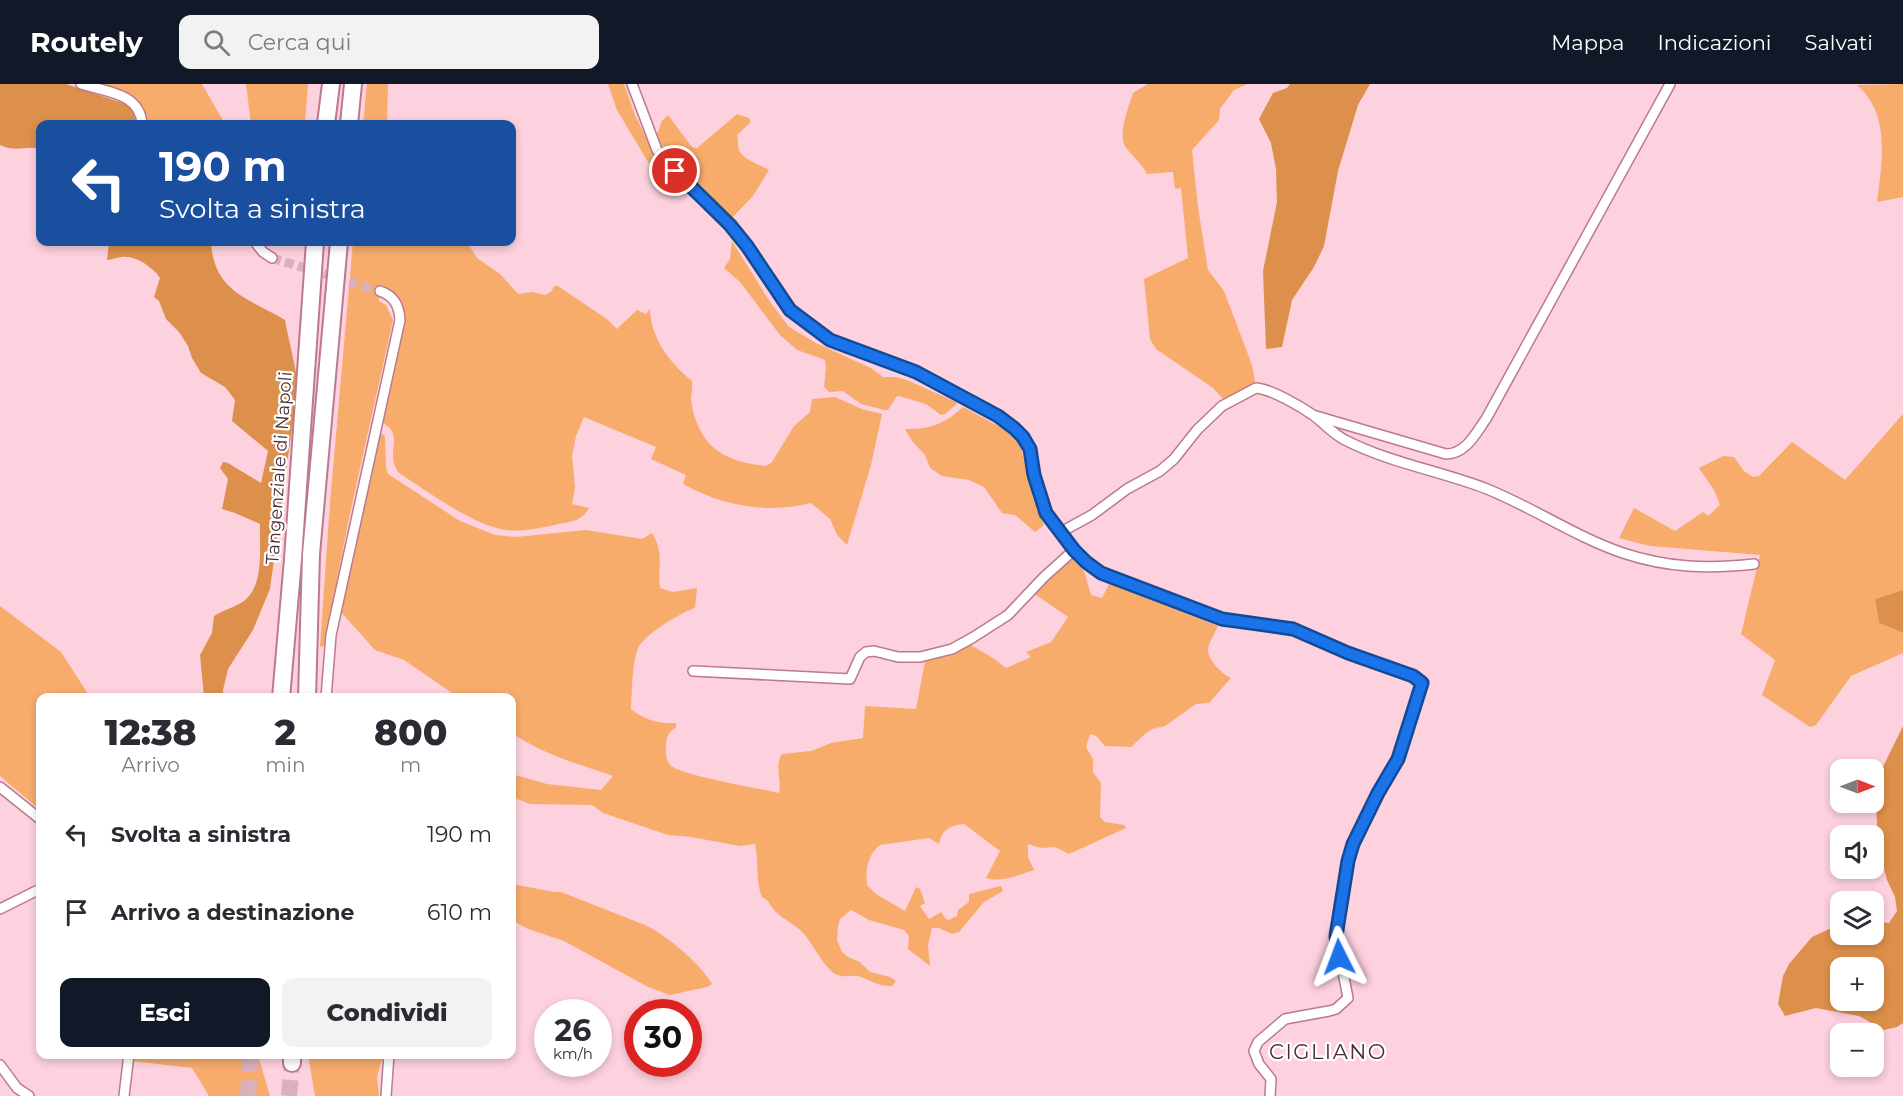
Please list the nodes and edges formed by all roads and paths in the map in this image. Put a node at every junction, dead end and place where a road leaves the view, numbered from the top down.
1 (81, 84) edge
2 (332, 84) edge
3 (353, 84) edge
4 (632, 84) edge
5 (1670, 84) edge
6 (142, 120) edge
7 (327, 120) edge
8 (350, 120) edge
9 (258, 246) edge
10 (315, 246) edge
11 (339, 246) edge
12 (272, 258) tunnel mouth
13 (380, 291) tunnel mouth
14 (1314, 415) junction
15 (1061, 532) junction
16 (1074, 550) junction
17 (1754, 564) dead end
18 (693, 671) dead end
19 (281, 693) edge
20 (307, 693) edge
21 (326, 693) edge
22 (0, 787) edge
23 (36, 816) edge
24 (36, 891) edge
25 (0, 909) edge
26 (128, 1059) edge
27 (389, 1059) edge
28 (0, 1065) edge
29 (29, 1096) edge
30 (124, 1096) edge
31 (386, 1096) edge
32 (1270, 1096) edge

1 - 6 street
2 - 7 highway
3 - 8 highway
4 - 15 street
5 - 14 street
9 - 12 street
10 - 19 highway, Tangenziale di Napoli
11 - 20 highway
13 - 21 street
14 - 15 street
14 - 17 street
15 - 16 street
16 - 18 street
16 - 32 street
22 - 23 street
24 - 25 street
26 - 30 street
27 - 31 street
28 - 29 street

